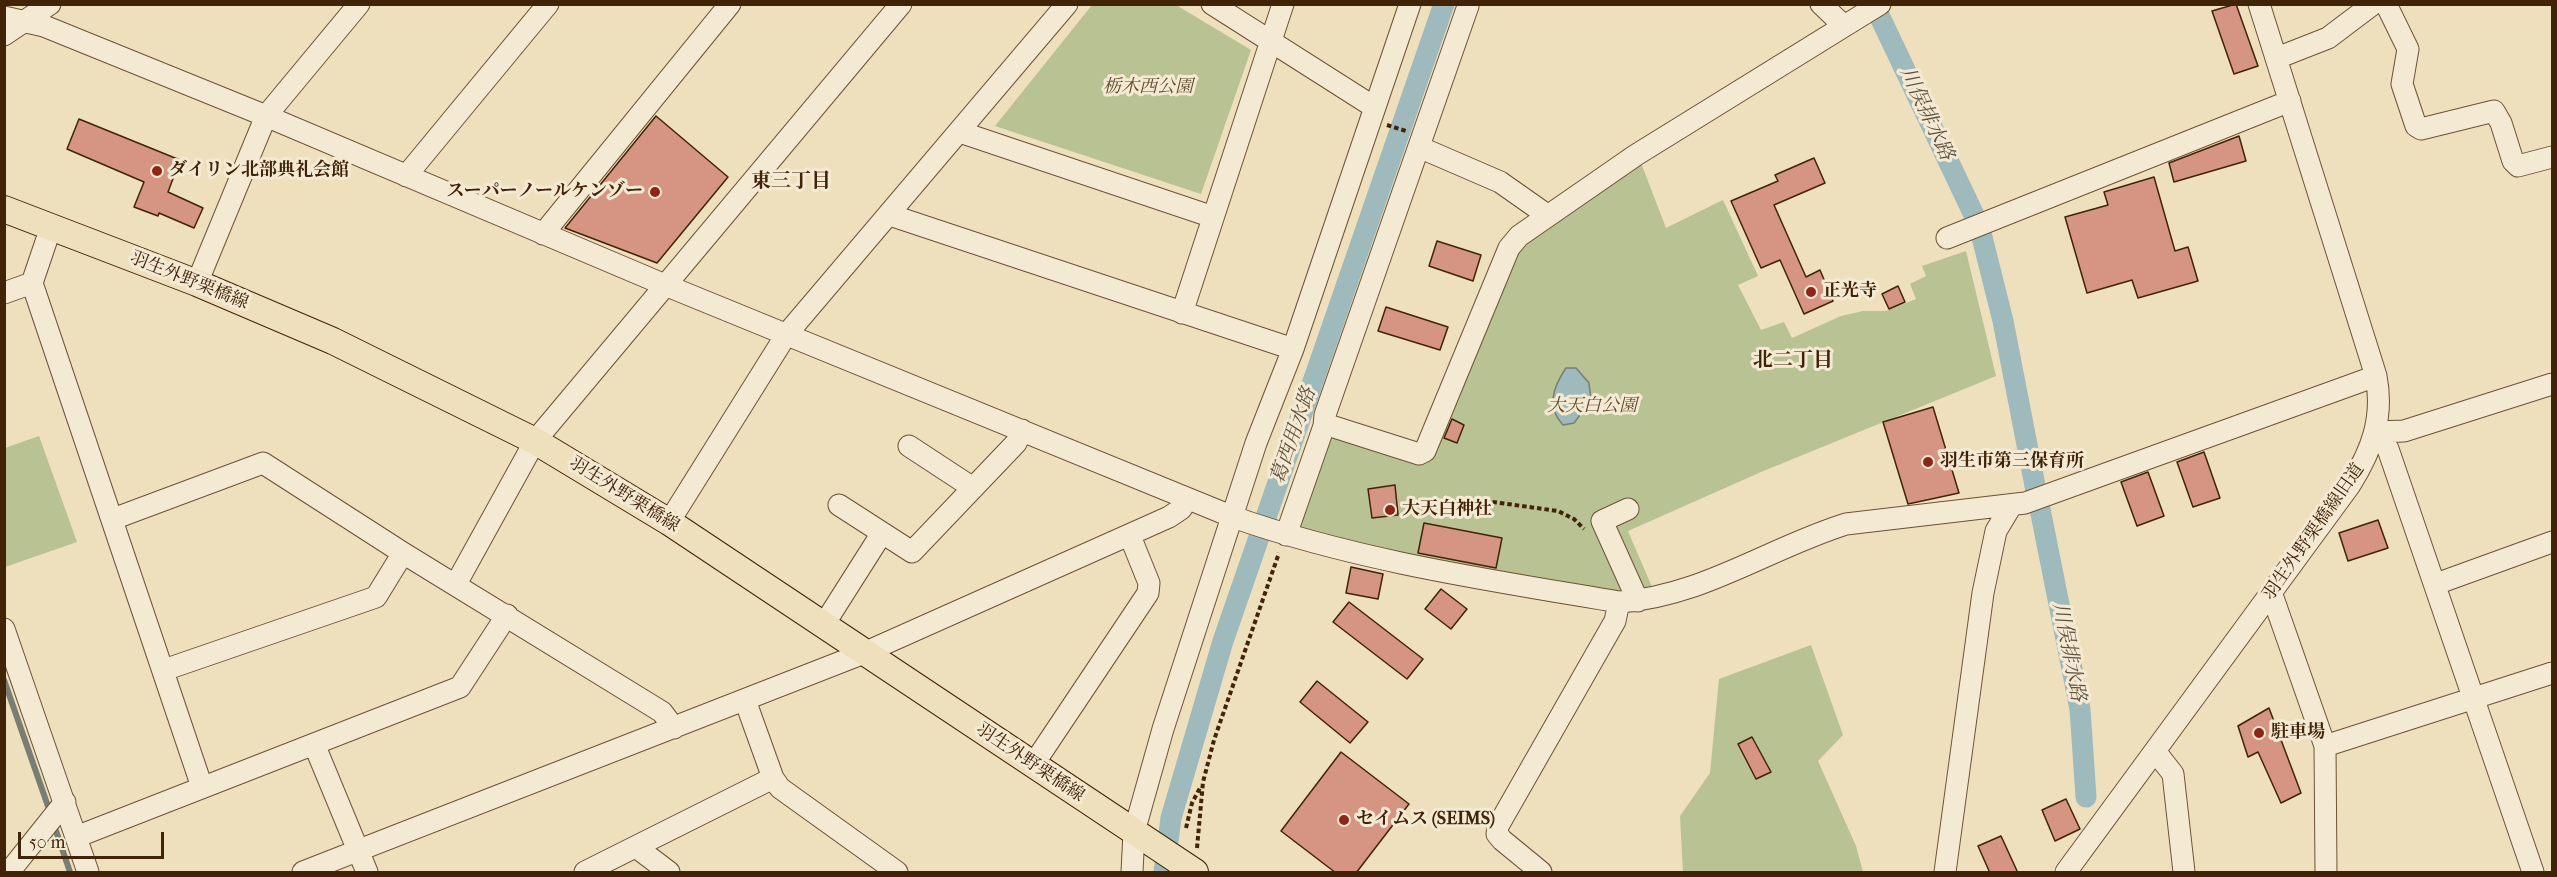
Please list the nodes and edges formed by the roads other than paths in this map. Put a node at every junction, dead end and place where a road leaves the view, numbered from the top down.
1 (50, 4) edge
2 (359, 4) edge
3 (548, 4) edge
4 (730, 4) edge
5 (901, 4) edge
6 (1067, 4) edge
7 (1212, 4) edge
8 (1283, 4) edge
9 (1410, 4) edge
10 (1821, 4) edge
11 (1880, 4) edge
12 (2259, 4) edge
13 (2373, 4) edge
14 (2386, 4) edge
15 (1468, 6) dead end
16 (14, 19) edge
17 (1844, 26) junction
18 (4, 35) edge
19 (1271, 42) junction
20 (2277, 58) junction
21 (2290, 101) junction
22 (266, 116) junction
23 (1380, 116) junction
24 (960, 132) junction
25 (1416, 140) junction
26 (2553, 157) edge
27 (406, 176) junction
28 (4, 209) edge
29 (890, 215) junction
30 (1547, 215) junction
31 (1213, 217) junction
32 (51, 226) junction
33 (543, 234) junction
34 (1947, 238) dead end
35 (32, 283) junction
36 (197, 283) junction
37 (665, 285) junction
38 (4, 293) edge
39 (1182, 313) junction
40 (786, 335) junction
41 (1293, 349) junction
42 (2376, 376) junction
43 (2553, 384) edge
44 (1324, 426) junction
45 (1022, 430) junction
46 (2377, 432) junction
47 (535, 441) junction
48 (909, 446) dead end
49 (974, 488) junction
50 (1187, 499) junction
51 (2026, 502) junction
52 (839, 505) dead end
53 (1628, 509) dead end
54 (113, 519) junction
55 (1238, 519) junction
56 (669, 522) junction
57 (882, 533) junction
58 (1130, 536) junction
59 (1282, 537) junction
60 (2553, 542) edge
61 (403, 553) junction
62 (456, 584) junction
63 (2436, 584) junction
64 (2271, 592) junction
65 (1629, 602) junction
66 (507, 615) junction
67 (823, 626) junction
68 (4, 629) edge
69 (864, 653) junction
70 (164, 670) junction
71 (2553, 673) edge
72 (2474, 698) junction
73 (745, 700) junction
74 (674, 728) junction
75 (314, 744) junction
76 (2325, 746) junction
77 (2156, 751) junction
78 (1033, 765) junction
79 (773, 778) junction
80 (202, 787) junction
81 (65, 802) junction
82 (1138, 835) junction
83 (76, 837) junction
84 (636, 847) junction
85 (358, 851) junction
86 (1194, 864) edge
87 (9, 873) edge
88 (88, 873) edge
89 (303, 873) edge
90 (367, 873) edge
91 (585, 873) edge
92 (669, 873) edge
93 (897, 873) edge
94 (1132, 873) edge
95 (1541, 873) edge
96 (1945, 873) edge
97 (2066, 873) edge
98 (2184, 873) edge
99 (2326, 873) edge
100 (2534, 873) edge

1 - 16 street
2 - 22 street
3 - 27 street
4 - 33 street
5 - 37 street
6 - 24 street
7 - 19 street
8 - 19 street
9 - 23 street
10 - 17 street
11 - 17 street
12 - 20 street, 羽生外野栗橋線旧道
13 - 20 street
14 - 26 street
15 - 25 street
16 - 18 street
16 - 22 street
17 - 30 street
19 - 23 street
19 - 31 street
20 - 21 street, 羽生外野栗橋線旧道
21 - 34 street
21 - 42 street, 羽生外野栗橋線旧道
22 - 27 street
22 - 36 street
23 - 41 street
24 - 29 street
24 - 31 street
25 - 30 street
25 - 44 street
27 - 33 street
28 - 32 main road, 羽生外野栗橋線
29 - 39 street
29 - 40 street
30 - 44 street
31 - 39 street
32 - 35 street
32 - 36 main road, 羽生外野栗橋線
33 - 37 street
35 - 38 street
35 - 54 street
36 - 47 main road, 羽生外野栗橋線
37 - 40 street
37 - 47 street
39 - 41 street
40 - 45 street
40 - 56 street
41 - 55 street
42 - 46 street, 羽生外野栗橋線旧道
42 - 51 street
43 - 46 street
44 - 59 street
45 - 49 street
45 - 50 street
46 - 63 street
46 - 64 street, 羽生外野栗橋線旧道
47 - 56 main road, 羽生外野栗橋線
47 - 62 street
48 - 49 street
49 - 57 street
50 - 55 street
50 - 58 street
51 - 65 street
51 - 96 street
52 - 57 street
53 - 65 street
54 - 61 street
54 - 70 street
55 - 59 street
55 - 82 street
56 - 67 main road, 羽生外野栗橋線
57 - 67 street
58 - 69 street
58 - 78 street
59 - 65 street
60 - 63 street
61 - 62 street
61 - 70 street
62 - 66 street
63 - 72 street
64 - 76 street
64 - 77 street, 羽生外野栗橋線旧道
65 - 95 street
66 - 74 street
66 - 75 street
67 - 69 main road, 羽生外野栗橋線
68 - 81 street
69 - 73 street
69 - 78 main road, 羽生外野栗橋線
70 - 80 street
71 - 72 street
72 - 76 street
72 - 100 street
73 - 74 street
73 - 79 street
74 - 85 street
75 - 80 street
75 - 85 street
76 - 99 street
77 - 97 street, 羽生外野栗橋線旧道
77 - 98 street
78 - 82 main road, 羽生外野栗橋線
79 - 84 street
79 - 93 street
80 - 83 street
81 - 83 street
81 - 87 street
82 - 86 main road, 羽生外野栗橋線
82 - 94 street
83 - 88 street
84 - 91 street
84 - 92 street
85 - 89 street
85 - 90 street

